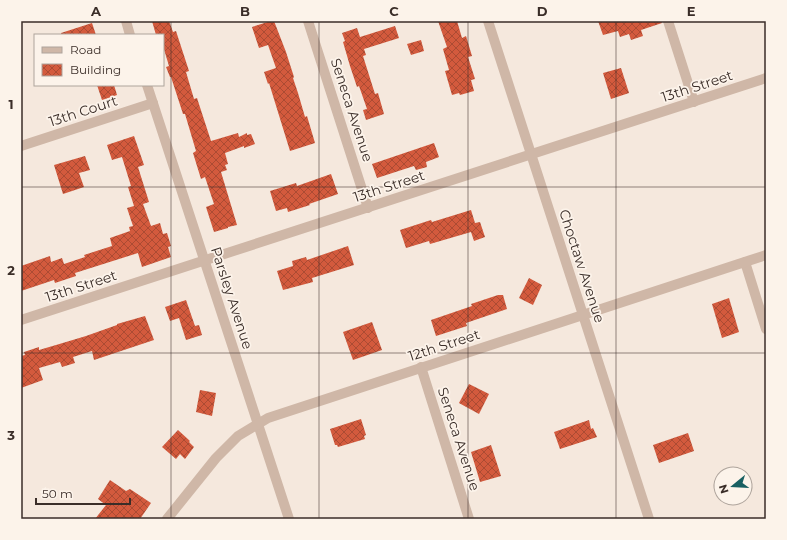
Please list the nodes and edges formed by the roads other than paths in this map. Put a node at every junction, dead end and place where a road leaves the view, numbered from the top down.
1 (126, 21) edge
2 (308, 21) edge
3 (488, 21) edge
4 (668, 21) edge
5 (130, 34) edge
6 (766, 78) edge
7 (147, 86) edge
8 (694, 102) junction
9 (153, 103) junction
10 (21, 146) edge
11 (531, 155) junction
12 (368, 208) junction
13 (766, 255) edge
14 (205, 260) junction
15 (745, 262) junction
16 (583, 315) junction
17 (21, 320) edge
18 (766, 329) edge
19 (421, 367) junction
20 (258, 423) junction
21 (167, 519) edge
22 (289, 519) edge
23 (470, 519) edge
24 (649, 519) edge

1 - 5 street
2 - 12 street, Seneca Avenue
3 - 11 street, Choctaw Avenue
4 - 8 street
6 - 8 street, 13th Street
7 - 9 street, Parsley Avenue
8 - 11 street, 13th Street
9 - 10 street, 13th Court
9 - 14 street, Parsley Avenue
11 - 12 street, 13th Street
11 - 16 street, Choctaw Avenue
12 - 14 street, 13th Street
13 - 15 street, 12th Street
14 - 17 street, 13th Street
14 - 20 street, Parsley Avenue
15 - 16 street, 12th Street
15 - 18 street
16 - 19 street, 12th Street
16 - 24 street, Choctaw Avenue
19 - 20 street, 12th Street
19 - 23 street, Seneca Avenue
20 - 21 street, 12th Street
20 - 22 street, Parsley Avenue

